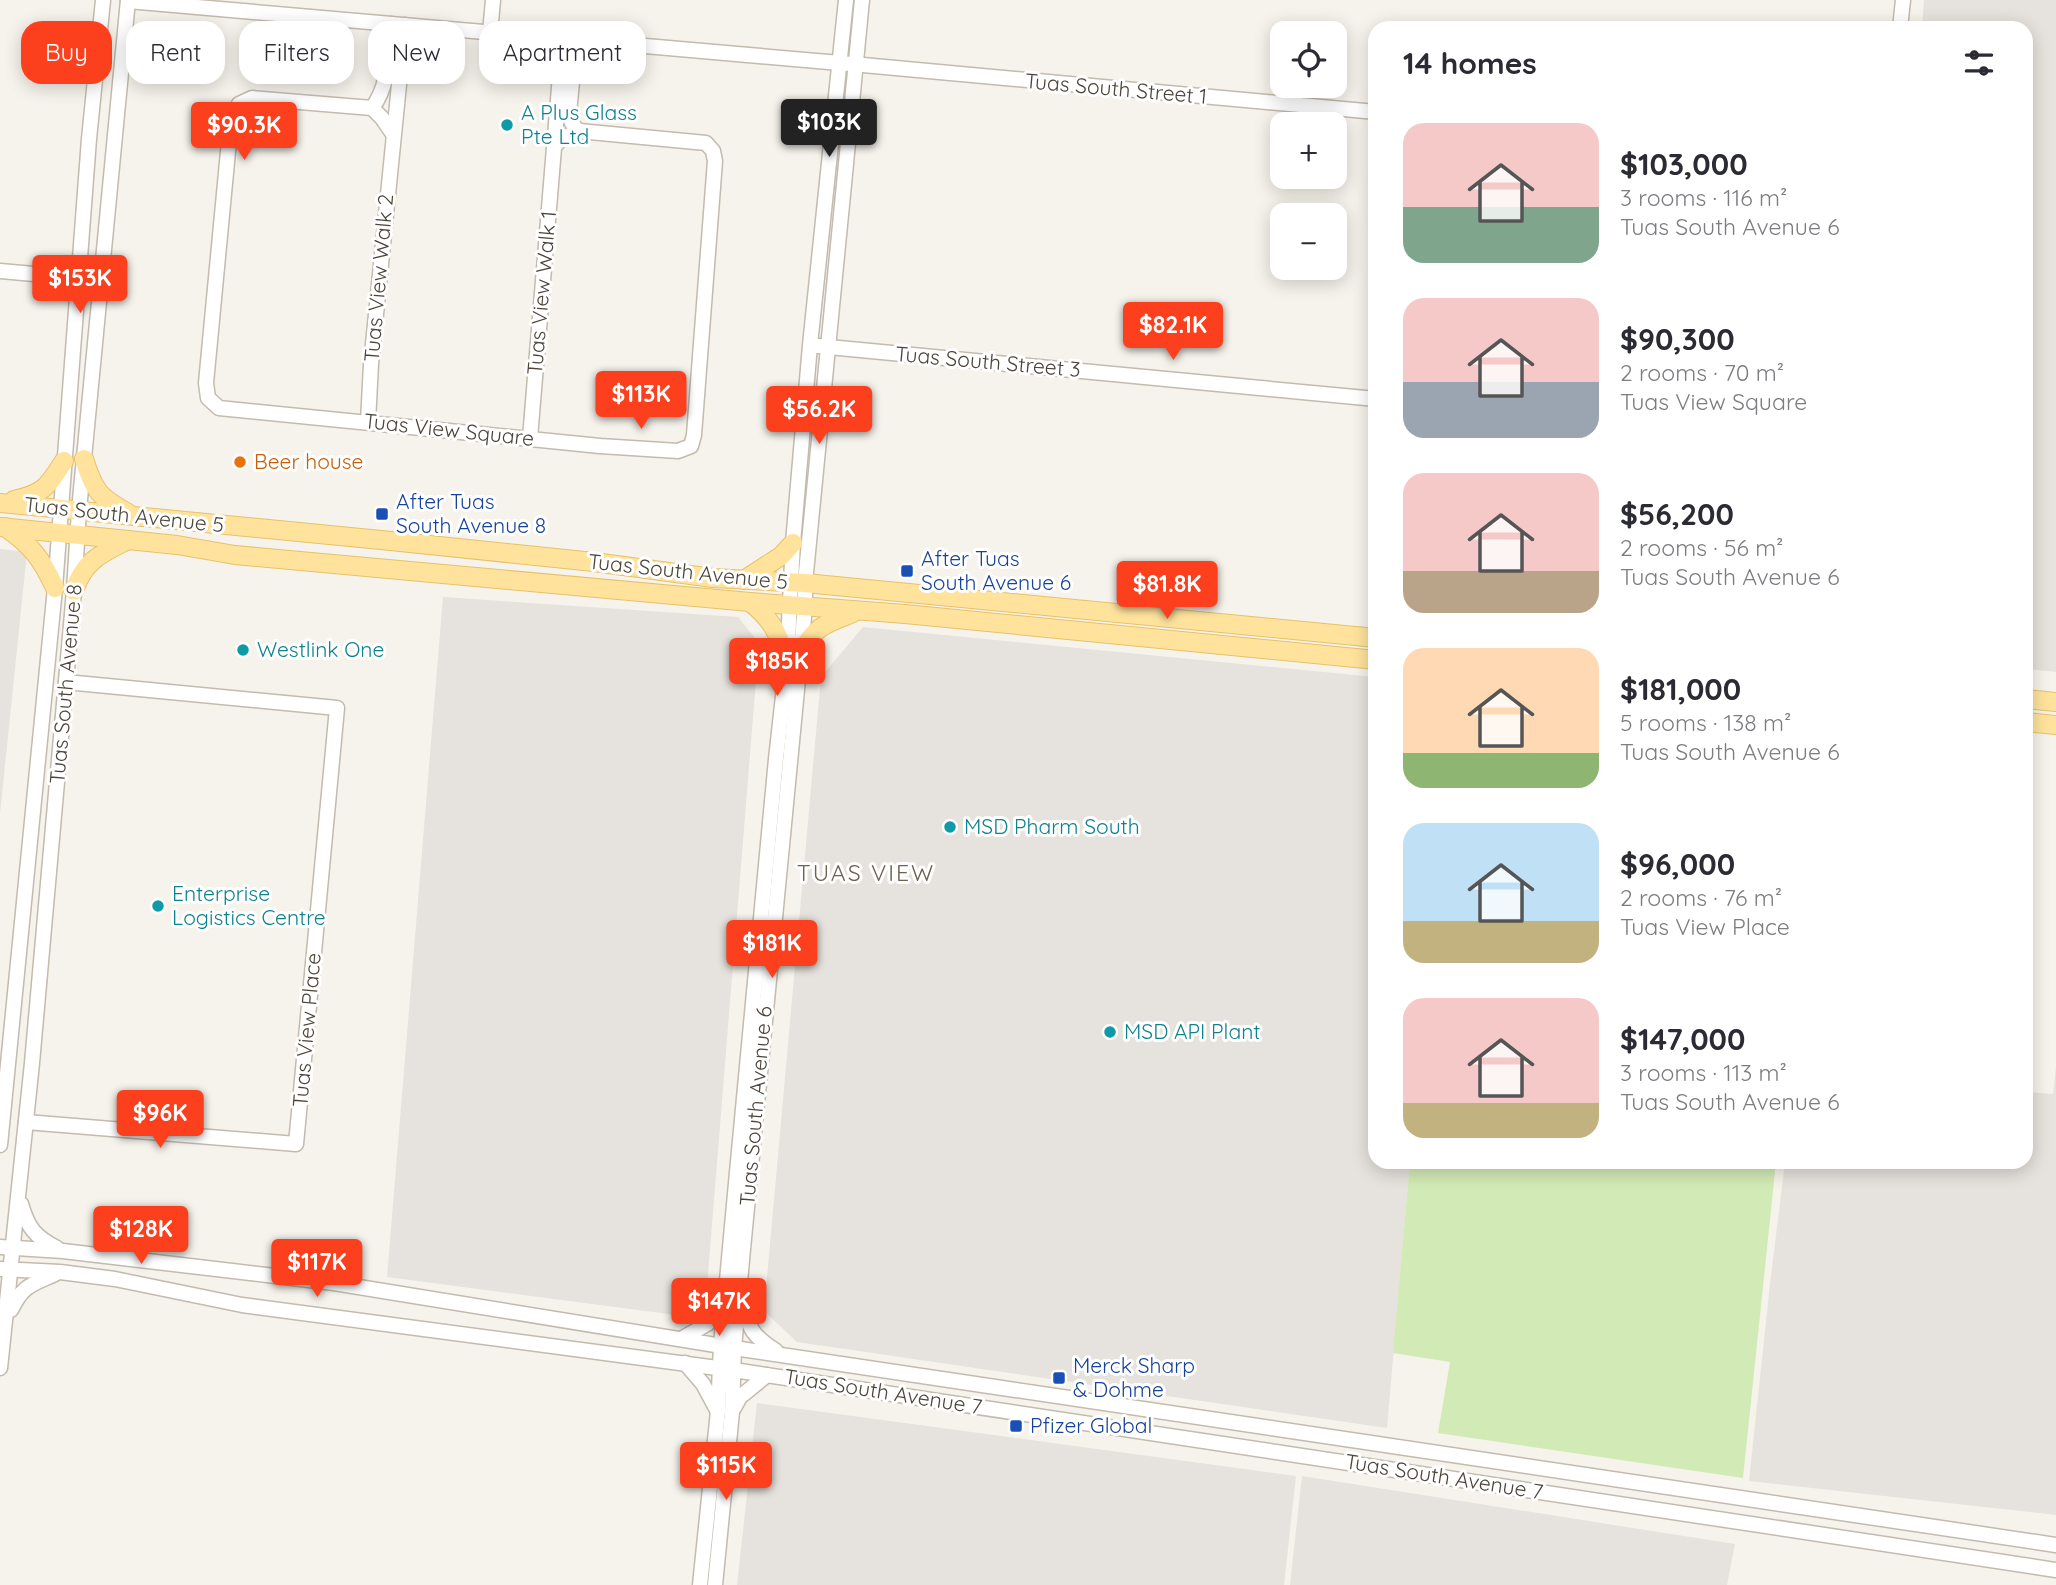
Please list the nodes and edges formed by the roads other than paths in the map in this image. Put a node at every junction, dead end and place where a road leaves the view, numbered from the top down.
1 (103, 0) edge
2 (485, 0) edge
3 (493, 0) edge
4 (846, 0) edge
5 (862, 0) edge
6 (1903, 0) edge
7 (128, 1) edge
8 (271, 7) edge
9 (370, 21) edge
10 (486, 21) edge
11 (488, 21) edge
12 (1901, 21) edge
13 (646, 47) edge
14 (840, 63) junction
15 (856, 64) junction
16 (385, 84) edge
17 (395, 84) edge
18 (563, 84) edge
19 (569, 84) edge
20 (372, 108) junction
21 (1368, 110) edge
22 (579, 131) junction
23 (393, 134) junction
24 (554, 147) junction
25 (0, 271) edge
26 (79, 278) junction
27 (101, 280) junction
28 (810, 345) junction
29 (827, 347) junction
30 (1368, 398) edge
31 (368, 422) junction
32 (530, 438) junction
33 (84, 459) junction
34 (64, 461) junction
35 (0, 502) edge
36 (61, 509) junction
37 (79, 510) junction
38 (132, 516) junction
39 (2, 527) edge
40 (59, 533) junction
41 (78, 535) junction
42 (128, 540) junction
43 (793, 543) junction
44 (744, 580) junction
45 (799, 583) junction
46 (55, 588) junction
47 (74, 591) junction
48 (750, 603) junction
49 (797, 606) junction
50 (860, 611) junction
51 (1368, 637) edge
52 (793, 656) junction
53 (1368, 659) edge
54 (66, 682) junction
55 (2033, 700) edge
56 (2056, 702) edge
57 (2033, 722) edge
58 (2056, 724) edge
59 (26, 1122) junction
60 (0, 1145) edge
61 (18, 1196) junction
62 (6, 1248) edge
63 (63, 1251) junction
64 (6, 1269) edge
65 (60, 1272) junction
66 (739, 1297) junction
67 (724, 1302) junction
68 (5, 1323) junction
69 (681, 1339) junction
70 (727, 1346) junction
71 (779, 1353) junction
72 (685, 1363) junction
73 (0, 1368) edge
74 (727, 1369) junction
75 (767, 1375) junction
76 (725, 1411) junction
77 (2056, 1545) edge
78 (2056, 1570) edge
79 (700, 1585) edge
80 (715, 1585) edge

1 - 26 street, Tuas South Avenue 8
2 - 10 street
3 - 11 street
4 - 14 street, Tuas South Avenue 6
5 - 15 street, Tuas South Avenue 6
6 - 12 street
7 - 8 street, Tuas South Street 1
7 - 27 street, Tuas South Avenue 8
8 - 9 street, Tuas South Street 1
13 - 14 street, Tuas South Street 1
14 - 15 street, Tuas South Street 1
14 - 28 street, Tuas South Avenue 6
15 - 21 street, Tuas South Street 1
15 - 29 street, Tuas South Avenue 6
16 - 20 street
17 - 23 street, Tuas View Walk 2
18 - 24 street, Tuas View Walk 1
19 - 22 street
20 - 23 street
20 - 31 street, Tuas View Square
22 - 24 street
22 - 32 street, Tuas View Square
23 - 31 street, Tuas View Walk 2
24 - 32 street, Tuas View Walk 1
25 - 26 street
26 - 27 street
26 - 34 street, Tuas South Avenue 8
27 - 33 street, Tuas South Avenue 8
28 - 29 street, Tuas South Street 3
28 - 43 street, Tuas South Avenue 6
29 - 30 street, Tuas South Street 3
29 - 45 street, Tuas South Avenue 6
31 - 32 street, Tuas View Square
33 - 37 street, Tuas South Avenue 8
33 - 38 main road
34 - 35 main road
34 - 36 street, Tuas South Avenue 8
35 - 36 main road, Tuas South Avenue 5
36 - 37 main road, Tuas South Avenue 5
36 - 40 street, Tuas South Avenue 8
37 - 38 main road, Tuas South Avenue 5
37 - 41 street, Tuas South Avenue 8
38 - 44 main road, Tuas South Avenue 5
39 - 40 main road, Tuas South Avenue 5
39 - 46 main road
40 - 41 main road, Tuas South Avenue 5
40 - 46 street, Tuas South Avenue 8
41 - 42 main road, Tuas South Avenue 5
41 - 47 street, Tuas South Avenue 8
42 - 47 main road
42 - 48 main road, Tuas South Avenue 5
43 - 44 main road
43 - 45 street, Tuas South Avenue 6
44 - 45 main road, Tuas South Avenue 5
45 - 49 street, Tuas South Avenue 6
45 - 51 main road, Tuas South Avenue 5
46 - 60 street, Tuas South Avenue 8
47 - 54 street, Tuas South Avenue 8
48 - 49 main road, Tuas South Avenue 5
48 - 52 main road
49 - 50 main road, Tuas South Avenue 5
49 - 52 street, Tuas South Avenue 6
50 - 52 main road
50 - 53 main road, Tuas South Avenue 5
52 - 66 street, Tuas South Avenue 6
52 - 67 street, Tuas South Avenue 6
54 - 59 street, Tuas South Avenue 8
54 - 59 street, Tuas View Place
55 - 56 main road
57 - 58 main road
59 - 61 street, Tuas South Avenue 8
61 - 62 street, Tuas South Avenue 8
61 - 63 street
62 - 63 street, Tuas South Avenue 7
62 - 64 street, Tuas South Avenue 8
63 - 69 street, Tuas South Avenue 7
64 - 65 street, Tuas South Avenue 7
64 - 68 street, Tuas South Avenue 8
65 - 68 street
65 - 72 street, Tuas South Avenue 7
66 - 70 street, Tuas South Avenue 6
66 - 71 street
67 - 69 street
67 - 70 street, Tuas South Avenue 6
68 - 73 street, Tuas South Avenue 8
69 - 70 street, Tuas South Avenue 7
70 - 71 street, Tuas South Avenue 7
70 - 74 street, Tuas South Avenue 6
71 - 77 street, Tuas South Avenue 7
72 - 74 street, Tuas South Avenue 7
72 - 76 street
74 - 75 street, Tuas South Avenue 7
74 - 76 street, Tuas South Avenue 6
75 - 76 street
75 - 78 street, Tuas South Avenue 7
76 - 79 street, Tuas South Avenue 6
76 - 80 street, Tuas South Avenue 6

